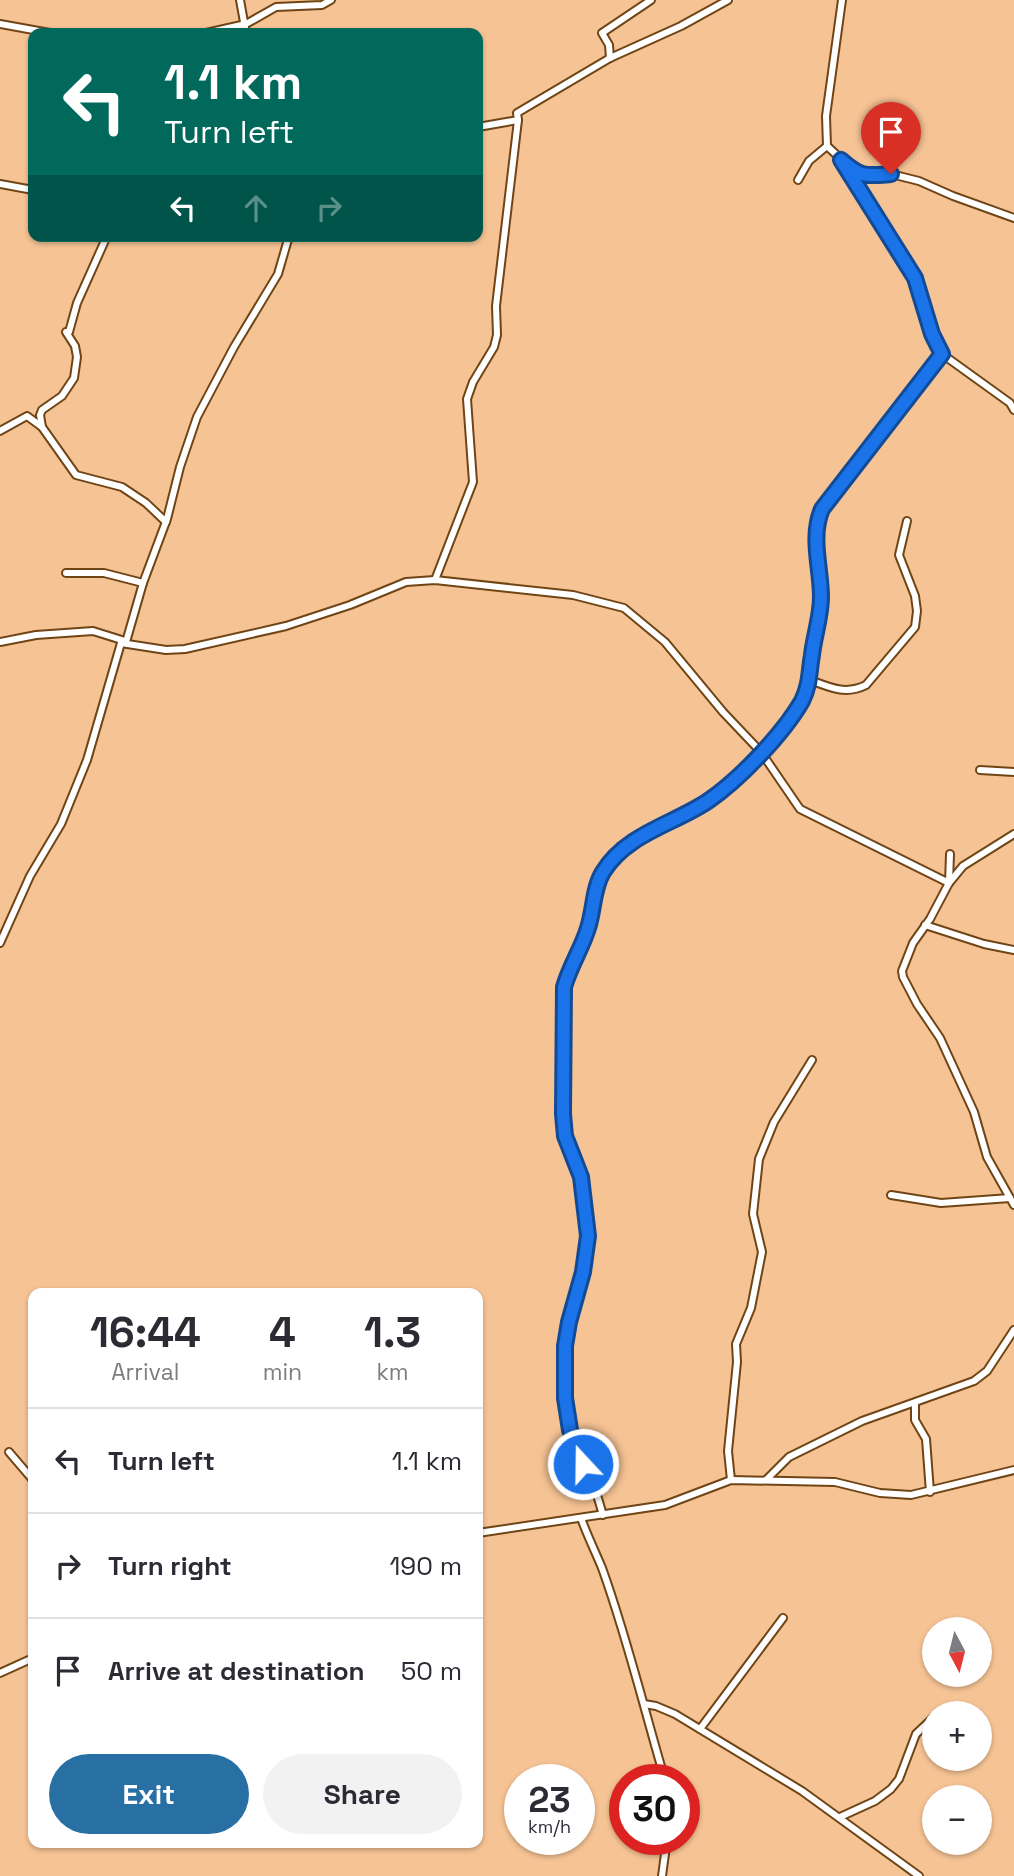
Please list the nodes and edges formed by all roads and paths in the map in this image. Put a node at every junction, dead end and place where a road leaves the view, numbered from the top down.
1 (240, 0) edge
2 (331, 0) edge
3 (651, 0) edge
4 (709, 0) edge
5 (728, 0) edge
6 (842, 0) edge
7 (714, 8) junction
8 (0, 24) edge
9 (246, 24) junction
10 (228, 28) edge
11 (246, 28) edge
12 (28, 29) edge
13 (610, 58) junction
14 (518, 120) junction
15 (483, 126) edge
16 (827, 146) junction
17 (841, 160) junction
18 (798, 180) dead end
19 (0, 184) edge
20 (28, 189) edge
21 (1014, 218) edge
22 (104, 242) edge
23 (287, 242) edge
24 (942, 354) junction
25 (1014, 410) edge
26 (42, 427) junction
27 (0, 431) edge
28 (907, 521) dead end
29 (166, 522) junction
30 (66, 573) dead end
31 (435, 580) junction
32 (143, 583) junction
33 (0, 642) edge
34 (124, 642) junction
35 (810, 680) junction
36 (761, 752) junction
37 (980, 770) dead end
38 (1014, 772) edge
39 (1014, 834) edge
40 (950, 854) dead end
41 (949, 883) junction
42 (925, 925) junction
43 (0, 943) edge
44 (1014, 950) edge
45 (812, 1060) dead end
46 (891, 1195) dead end
47 (1012, 1201) edge
48 (1014, 1330) edge
49 (915, 1405) junction
50 (9, 1452) dead end
51 (1014, 1470) edge
52 (28, 1474) edge
53 (731, 1480) junction
54 (766, 1480) junction
55 (930, 1492) junction
56 (603, 1515) junction
57 (581, 1518) junction
58 (483, 1532) edge
59 (783, 1618) dead end
60 (28, 1660) edge
61 (0, 1672) edge
62 (644, 1704) junction
63 (922, 1728) edge
64 (700, 1730) junction
65 (661, 1764) edge
66 (840, 1817) junction
67 (665, 1855) edge
68 (662, 1876) edge
69 (919, 1876) edge

1 - 9 street
2 - 9 street
3 - 13 street
4 - 7 street
5 - 7 street
6 - 16 street
7 - 13 street
8 - 12 street
9 - 10 street
9 - 11 street
13 - 14 street
14 - 15 street
14 - 31 street
16 - 17 street
16 - 18 street
17 - 21 street
17 - 24 street
19 - 20 street
22 - 26 street
23 - 29 street
24 - 25 street
24 - 35 street
26 - 27 street
26 - 29 street
28 - 35 street
29 - 32 street
30 - 32 street
31 - 34 street
31 - 36 street
32 - 34 street
33 - 34 street
34 - 43 street
35 - 36 street
36 - 41 street
36 - 56 street
37 - 38 street
39 - 41 street
40 - 41 street
41 - 42 street
42 - 44 street
42 - 47 street
45 - 53 street
46 - 47 street
48 - 49 street
49 - 54 street
49 - 55 street
50 - 52 street
51 - 55 street
53 - 54 street
53 - 56 street
54 - 55 street
56 - 57 street
57 - 58 street
57 - 62 street
59 - 64 street
60 - 61 street
62 - 64 street
62 - 65 street
63 - 66 street
64 - 66 street
66 - 69 street
67 - 68 street

